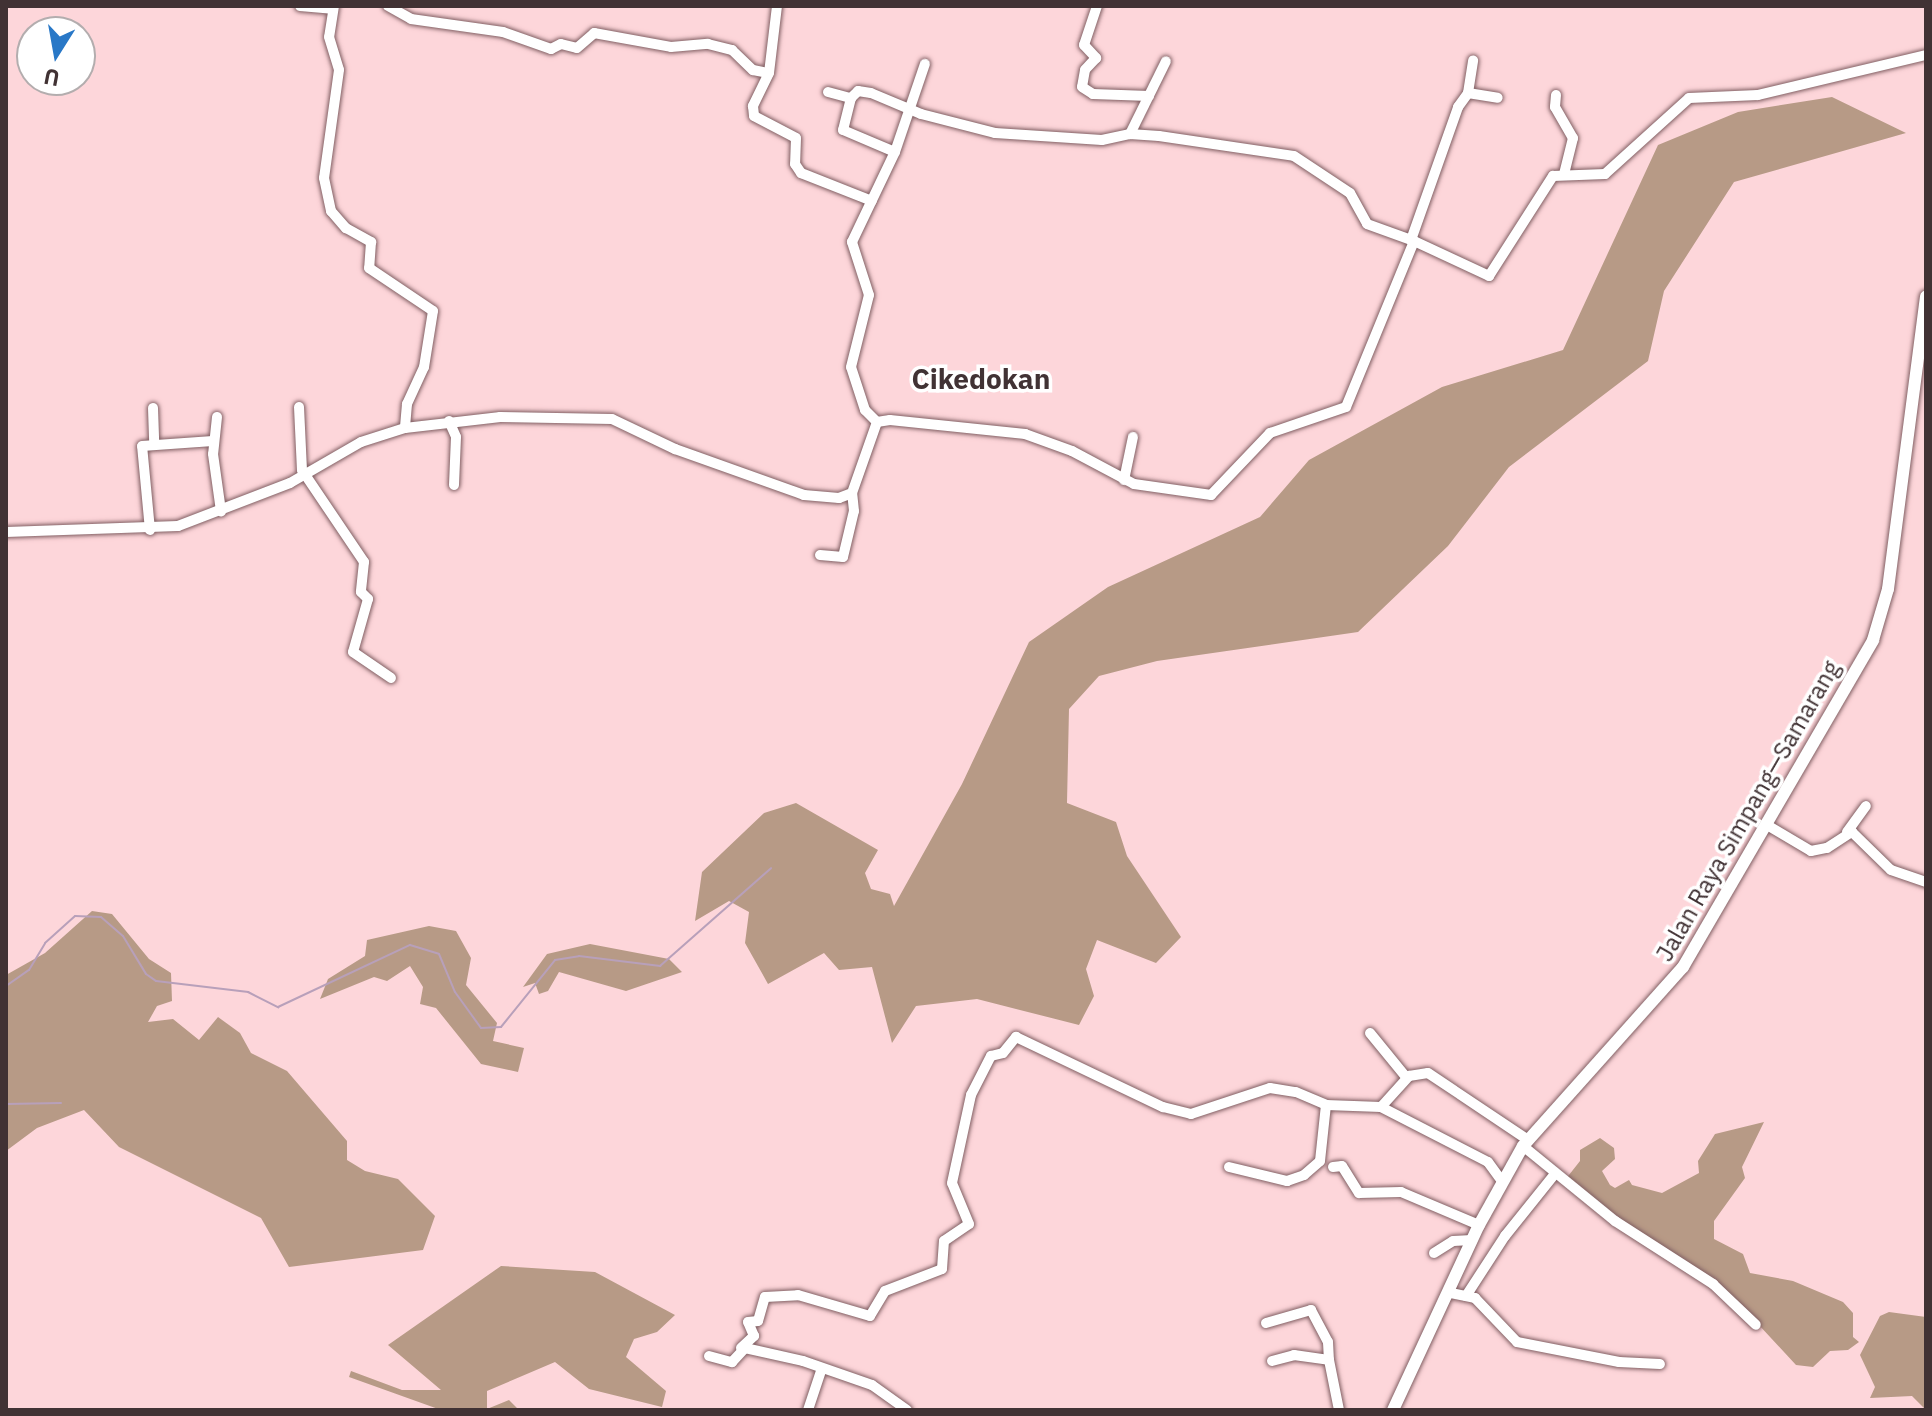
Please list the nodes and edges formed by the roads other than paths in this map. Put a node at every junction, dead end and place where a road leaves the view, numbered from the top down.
1 (300, 6) edge
2 (388, 6) edge
3 (777, 6) edge
4 (1097, 6) edge
5 (333, 8) edge
6 (1926, 55) edge
7 (1473, 60) dead end
8 (1166, 61) dead end
9 (925, 64) dead end
10 (769, 73) junction
11 (828, 92) dead end
12 (1468, 93) junction
13 (1556, 95) dead end
14 (1149, 96) junction
15 (851, 98) junction
16 (1498, 98) dead end
17 (911, 110) junction
18 (1130, 134) junction
19 (895, 152) junction
20 (1564, 173) junction
21 (872, 201) junction
22 (1413, 240) junction
23 (1926, 296) edge
24 (299, 407) dead end
25 (153, 408) dead end
26 (217, 417) dead end
27 (449, 421) junction
28 (877, 422) junction
29 (405, 428) junction
30 (1133, 437) dead end
31 (213, 441) junction
32 (154, 442) junction
33 (305, 476) junction
34 (1124, 480) junction
35 (454, 485) dead end
36 (852, 493) junction
37 (221, 511) junction
38 (150, 530) junction
39 (6, 532) edge
40 (820, 555) dead end
41 (391, 678) dead end
42 (1866, 806) dead end
43 (1765, 830) junction
44 (1847, 832) junction
45 (1926, 882) edge
46 (1370, 1033) dead end
47 (1406, 1077) junction
48 (1326, 1105) junction
49 (1381, 1107) junction
50 (1526, 1143) junction
51 (1229, 1167) dead end
52 (1333, 1167) dead end
53 (1554, 1175) junction
54 (1502, 1181) junction
55 (1479, 1225) junction
56 (1472, 1240) junction
57 (1434, 1253) dead end
58 (1451, 1293) junction
59 (1466, 1296) junction
60 (1266, 1323) dead end
61 (1756, 1325) dead end
62 (741, 1348) junction
63 (709, 1356) dead end
64 (1329, 1360) junction
65 (1272, 1361) dead end
66 (1660, 1364) dead end
67 (822, 1368) junction
68 (808, 1410) edge
69 (907, 1410) edge
70 (1339, 1410) edge
71 (1393, 1410) edge

1 - 5 street
2 - 10 street
3 - 10 street
4 - 14 street
5 - 29 street
6 - 20 street
7 - 12 street
8 - 14 street
9 - 17 street
10 - 21 street
11 - 15 street
12 - 16 street
12 - 22 street
13 - 20 street
14 - 18 street
15 - 17 street
15 - 19 street
17 - 18 street
17 - 19 street
18 - 22 street
19 - 21 street
20 - 22 street
21 - 28 street
22 - 34 street
23 - 43 main road, Jalan Raya Simpang—Samarang
24 - 33 street
25 - 32 street
26 - 31 street
27 - 29 street
27 - 35 street
27 - 36 street
28 - 34 street
28 - 36 street
29 - 33 street
30 - 34 street
31 - 32 street
31 - 37 street
32 - 38 street
33 - 37 street
33 - 41 street
36 - 40 street
37 - 38 street
38 - 39 street
42 - 44 street
43 - 44 street
43 - 50 main road, Jalan Raya Simpang—Samarang
44 - 45 street
46 - 47 street
47 - 49 street
47 - 50 street
48 - 49 street
48 - 51 street
48 - 62 street
49 - 54 street
50 - 53 street
50 - 54 main road, Jalan Raya Simpang—Samarang
52 - 55 street
53 - 59 street
53 - 61 street
54 - 55 main road, Jalan Raya Simpang—Samarang
55 - 56 main road, Jalan Raya Simpang—Samarang
56 - 57 street
56 - 58 main road, Jalan Raya Simpang—Samarang
58 - 59 street
58 - 71 main road, Jalan Raya Simpang—Samarang
59 - 66 street
60 - 64 street
62 - 63 street
62 - 67 street
64 - 65 street
64 - 70 street
67 - 68 street
67 - 69 street

